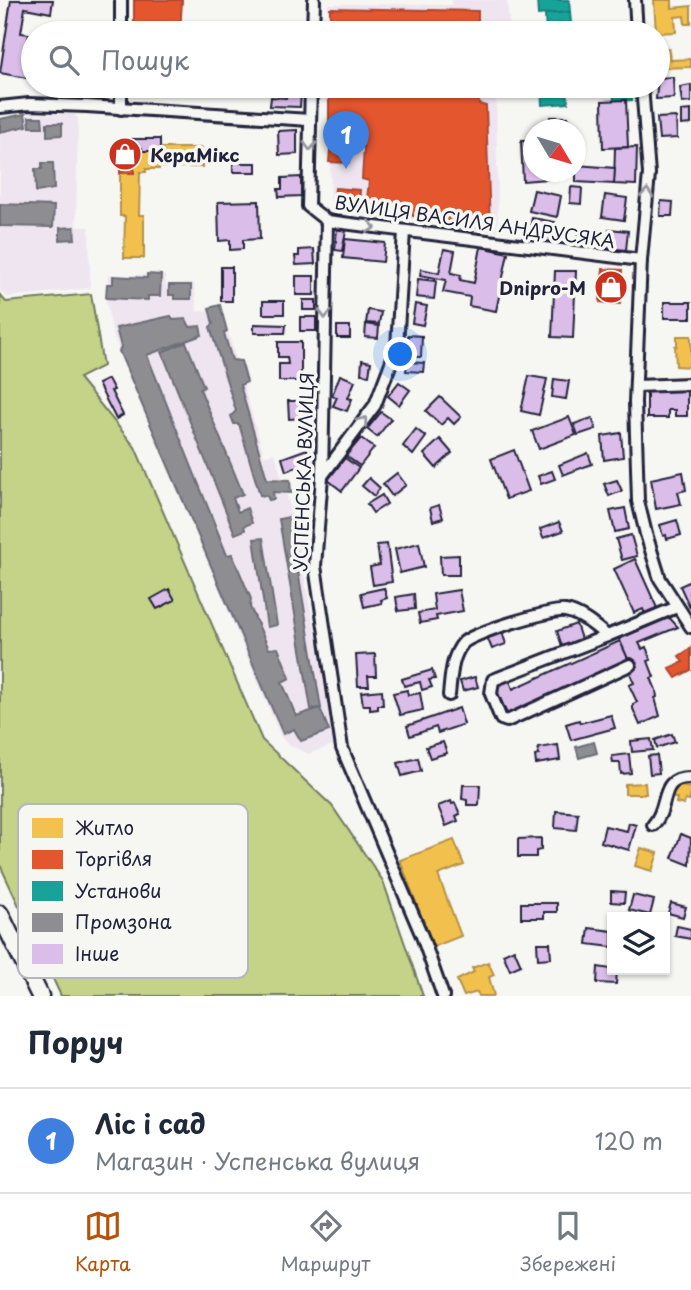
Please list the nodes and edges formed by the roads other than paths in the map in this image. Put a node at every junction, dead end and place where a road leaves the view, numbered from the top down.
1 (121, 0) edge
2 (314, 0) edge
3 (635, 0) edge
4 (121, 21) edge
5 (313, 21) edge
6 (636, 21) edge
7 (121, 98) edge
8 (311, 98) edge
9 (643, 98) edge
10 (0, 107) edge
11 (121, 109) junction
12 (310, 120) junction
13 (327, 221) junction
14 (404, 231) junction
15 (641, 260) junction
16 (691, 384) edge
17 (636, 386) junction
18 (322, 476) junction
19 (677, 607) junction
20 (691, 627) edge
21 (607, 636) junction
22 (630, 665) dead end
23 (449, 695) dead end
24 (691, 778) edge
25 (653, 825) dead end
26 (0, 914) edge
27 (18, 951) edge
28 (31, 978) edge
29 (40, 996) edge
30 (443, 996) edge

1 - 4 street
2 - 5 street
3 - 6 street
7 - 11 street
8 - 12 street
15 -> 9 street
10 - 11 street
11 - 12 street
12 -> 13 street, ВУЛИЦЯ ВАСИЛЯ АНДРУСЯКА
13 -> 14 street, ВУЛИЦЯ ВАСИЛЯ АНДРУСЯКА
13 -> 18 street, УСПЕНСЬКА ВУЛИЦЯ
14 - 15 street, ВУЛИЦЯ ВАСИЛЯ АНДРУСЯКА
18 -> 14 street
15 - 17 street
16 - 17 street
17 - 19 street
18 - 30 street, УСПЕНСЬКА ВУЛИЦЯ
19 - 20 street
19 - 21 street
21 - 22 street
21 - 23 street
24 - 25 street
26 - 27 highway
28 - 29 highway

